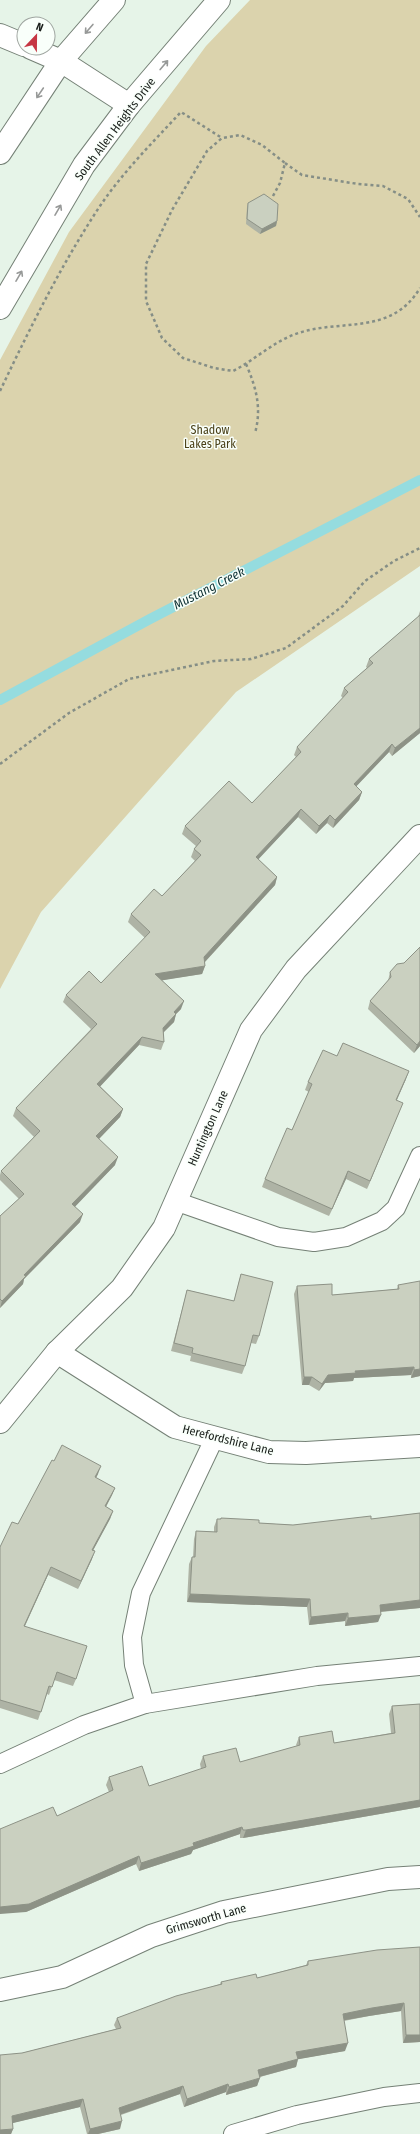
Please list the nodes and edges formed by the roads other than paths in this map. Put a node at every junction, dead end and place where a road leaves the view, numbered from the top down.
1 (114, 0) edge
2 (219, 0) edge
3 (0, 35) edge
4 (16, 42) edge
5 (49, 56) edge
6 (61, 61) junction
7 (129, 105) junction
8 (0, 153) edge
9 (0, 308) edge
10 (420, 836) edge
11 (420, 1156) edge
12 (175, 1201) junction
13 (57, 1352) junction
14 (0, 1422) edge
15 (215, 1437) junction
16 (420, 1446) edge
17 (420, 1666) edge
18 (145, 1704) junction
19 (0, 1764) edge
20 (420, 1877) edge
21 (0, 1990) edge
22 (420, 2093) edge
23 (233, 2134) edge

1 -> 6 street
7 -> 2 street, South Allen Heights Drive
3 - 4 street
5 - 6 street
6 - 7 street
6 -> 8 street
9 -> 7 street, South Allen Heights Drive
10 - 12 street, Huntington Lane
11 - 12 lane
12 - 13 street, Huntington Lane
13 - 14 street, Huntington Lane
13 - 15 street, Herefordshire Lane
15 - 16 street, Herefordshire Lane
15 - 18 lane
17 - 18 lane
18 - 19 lane
20 - 21 street, Grimsworth Lane
22 - 23 lane

